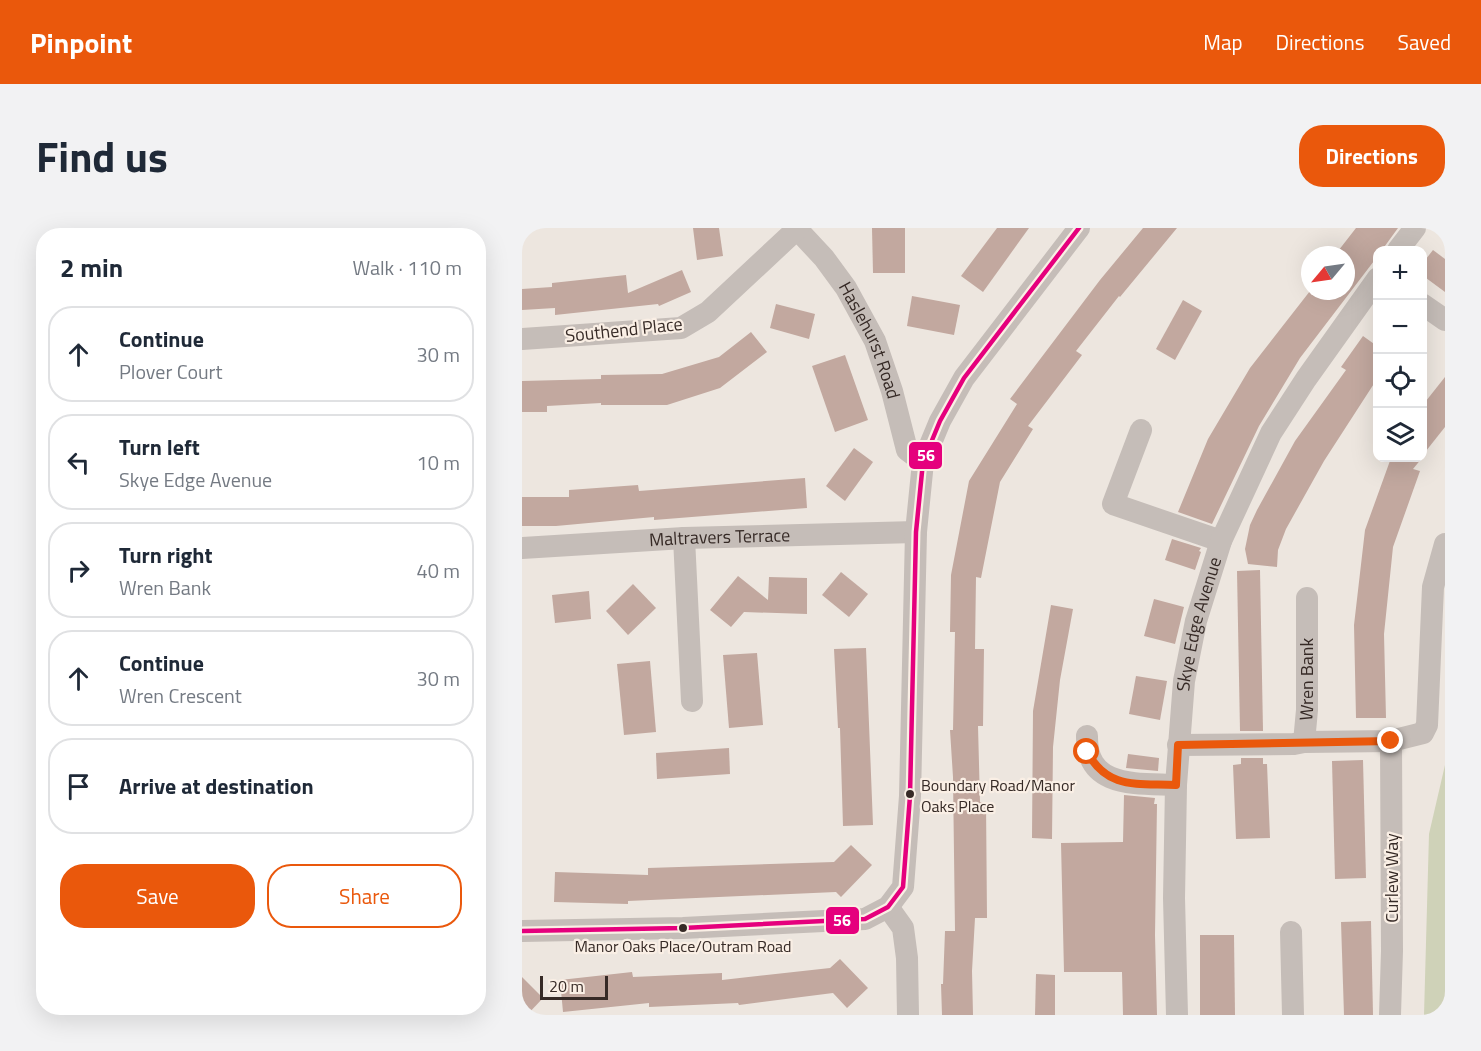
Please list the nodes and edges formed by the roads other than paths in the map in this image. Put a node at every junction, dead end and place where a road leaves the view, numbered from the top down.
1 (797, 228) edge
2 (1079, 228) edge
3 (1415, 228) edge
4 (1401, 246) edge
5 (1373, 284) edge
6 (1427, 307) edge
7 (1445, 320) edge
8 (522, 339) edge
9 (1141, 430) dead end
10 (923, 462) junction
11 (916, 532) junction
12 (684, 538) junction
13 (1221, 541) junction
14 (1445, 544) edge
15 (522, 548) edge
16 (1307, 598) dead end
17 (692, 701) dead end
18 (1087, 735) dead end
19 (1391, 741) junction
20 (1304, 742) junction
21 (1178, 745) junction
22 (1176, 785) junction
23 (888, 907) junction
24 (522, 931) edge
25 (1291, 932) dead end
26 (908, 1015) edge
27 (1177, 1015) edge
28 (1293, 1015) edge
29 (1390, 1015) edge

1 - 8 street, Southend Place
1 - 10 street, Haslehurst Road
2 - 10 street
3 - 4 street
5 - 13 street, Skye Edge Avenue
6 - 7 street
9 - 13 street
10 - 11 street
11 - 12 street, Maltravers Terrace
11 - 23 street
12 - 15 street, Maltravers Terrace
12 - 17 street
13 - 21 street, Skye Edge Avenue
14 - 19 street
16 - 20 street, Wren Bank
18 - 22 street
19 - 20 street
19 - 29 street, Curlew Way
20 - 21 street, Wren Bank
21 - 22 street, Skye Edge Avenue
22 - 27 street, Skye Edge Avenue
23 - 24 street
23 - 26 street
25 - 28 street

